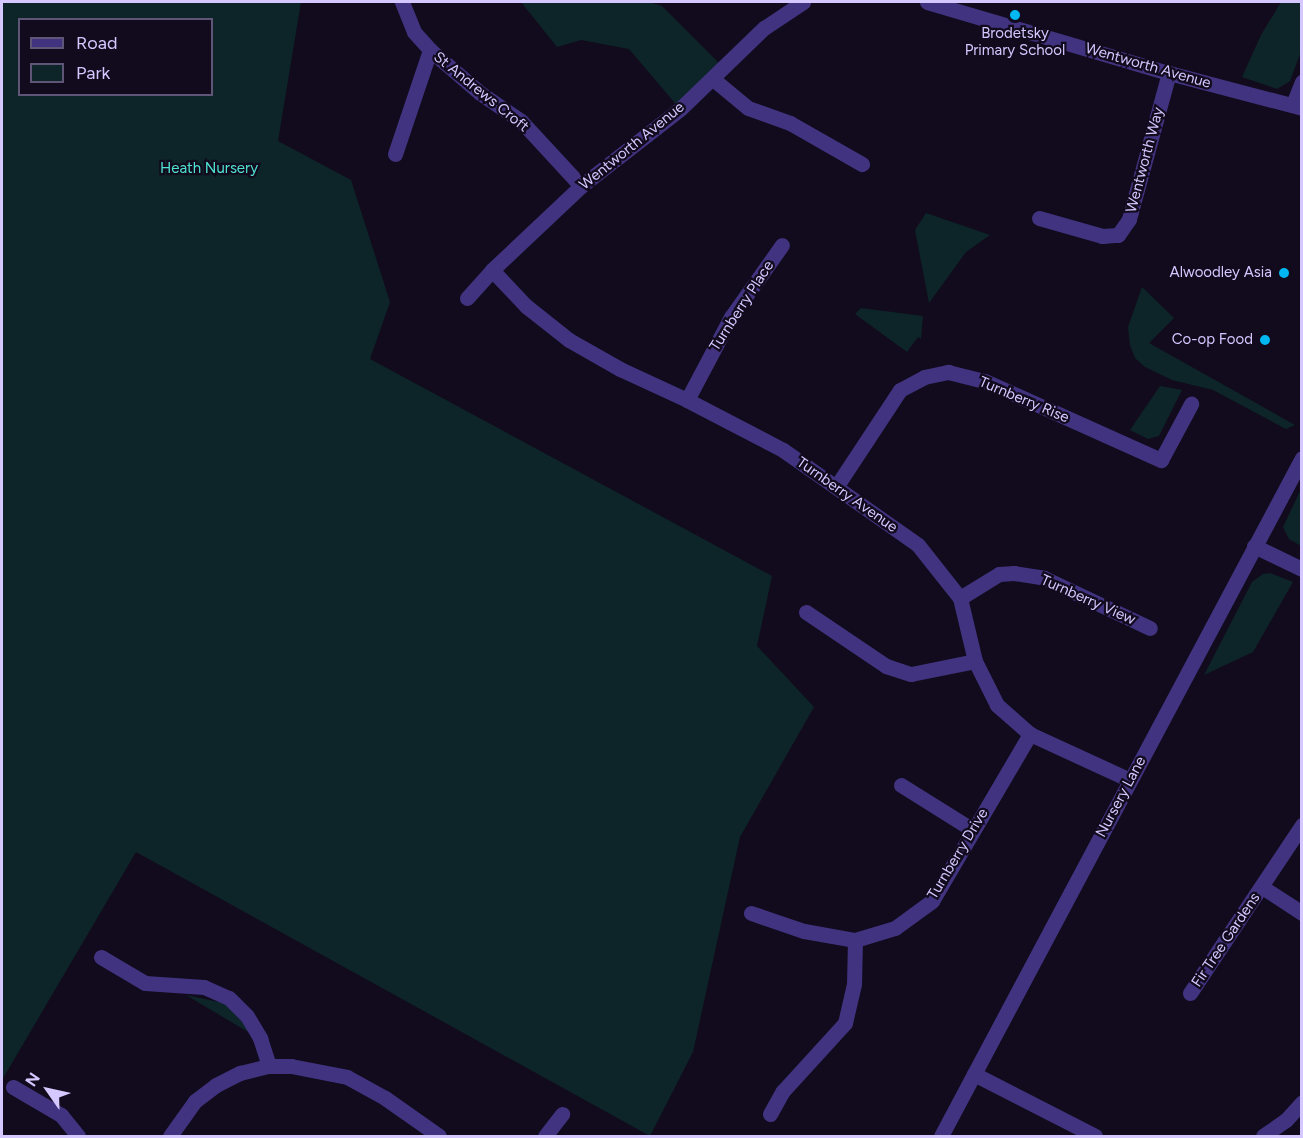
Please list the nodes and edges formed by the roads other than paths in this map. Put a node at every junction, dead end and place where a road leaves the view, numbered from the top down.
1 (402, 2) edge
2 (800, 2) edge
3 (927, 2) edge
4 (430, 50) junction
5 (1169, 74) junction
6 (713, 79) junction
7 (1302, 82) edge
8 (1297, 106) edge
9 (395, 154) dead end
10 (862, 164) dead end
11 (581, 186) junction
12 (1040, 218) dead end
13 (782, 245) dead end
14 (492, 270) junction
15 (467, 298) dead end
16 (687, 400) junction
17 (1191, 404) dead end
18 (1302, 458) edge
19 (836, 487) junction
20 (1254, 546) junction
21 (1302, 569) edge
22 (960, 598) junction
23 (806, 612) dead end
24 (1150, 628) dead end
25 (975, 661) junction
26 (1030, 734) junction
27 (1130, 780) junction
28 (901, 785) dead end
29 (1302, 825) edge
30 (973, 830) junction
31 (1262, 887) junction
32 (751, 913) dead end
33 (1302, 913) edge
34 (855, 940) junction
35 (101, 957) dead end
36 (1190, 993) dead end
37 (269, 1066) junction
38 (974, 1074) junction
39 (13, 1087) dead end
40 (1302, 1102) edge
41 (562, 1114) dead end
42 (770, 1114) dead end
43 (78, 1137) edge
44 (170, 1137) edge
45 (439, 1137) edge
46 (545, 1137) edge
47 (940, 1137) edge
48 (1095, 1137) edge
49 (1263, 1137) edge

1 - 4 street, St Andrews Croft
2 - 6 street, Wentworth Avenue
3 - 5 street, Wentworth Avenue
4 - 9 street, St Andrews Croft
4 - 11 street, St Andrews Croft
5 - 8 street, Wentworth Avenue
5 - 12 street, Wentworth Way
6 - 10 street
6 - 11 street, Wentworth Avenue
7 - 8 street
11 - 14 street, Wentworth Avenue
13 - 16 street, Turnberry Place
14 - 15 street, Wentworth Avenue
14 - 16 street, Turnberry Avenue
16 - 19 street, Turnberry Avenue
17 - 19 street, Turnberry Rise
18 - 20 street, Nursery Lane
19 - 22 street, Turnberry Avenue
20 - 21 street
20 - 27 street, Nursery Lane
22 - 24 street, Turnberry View
22 - 25 street, Turnberry Avenue
23 - 25 street
25 - 26 street, Turnberry Avenue
26 - 27 street, Turnberry Avenue
26 - 30 street, Turnberry Drive
27 - 38 street, Nursery Lane
28 - 30 street
29 - 31 street, Fir Tree Gardens
30 - 34 street, Turnberry Drive
31 - 33 street, Fir Tree Gardens
31 - 36 street, Fir Tree Gardens
32 - 34 street, Turnberry Drive
34 - 42 street
35 - 37 street
37 - 44 street
37 - 45 street
38 - 47 street, Nursery Lane
38 - 48 street
39 - 43 street
40 - 49 street
41 - 46 street

